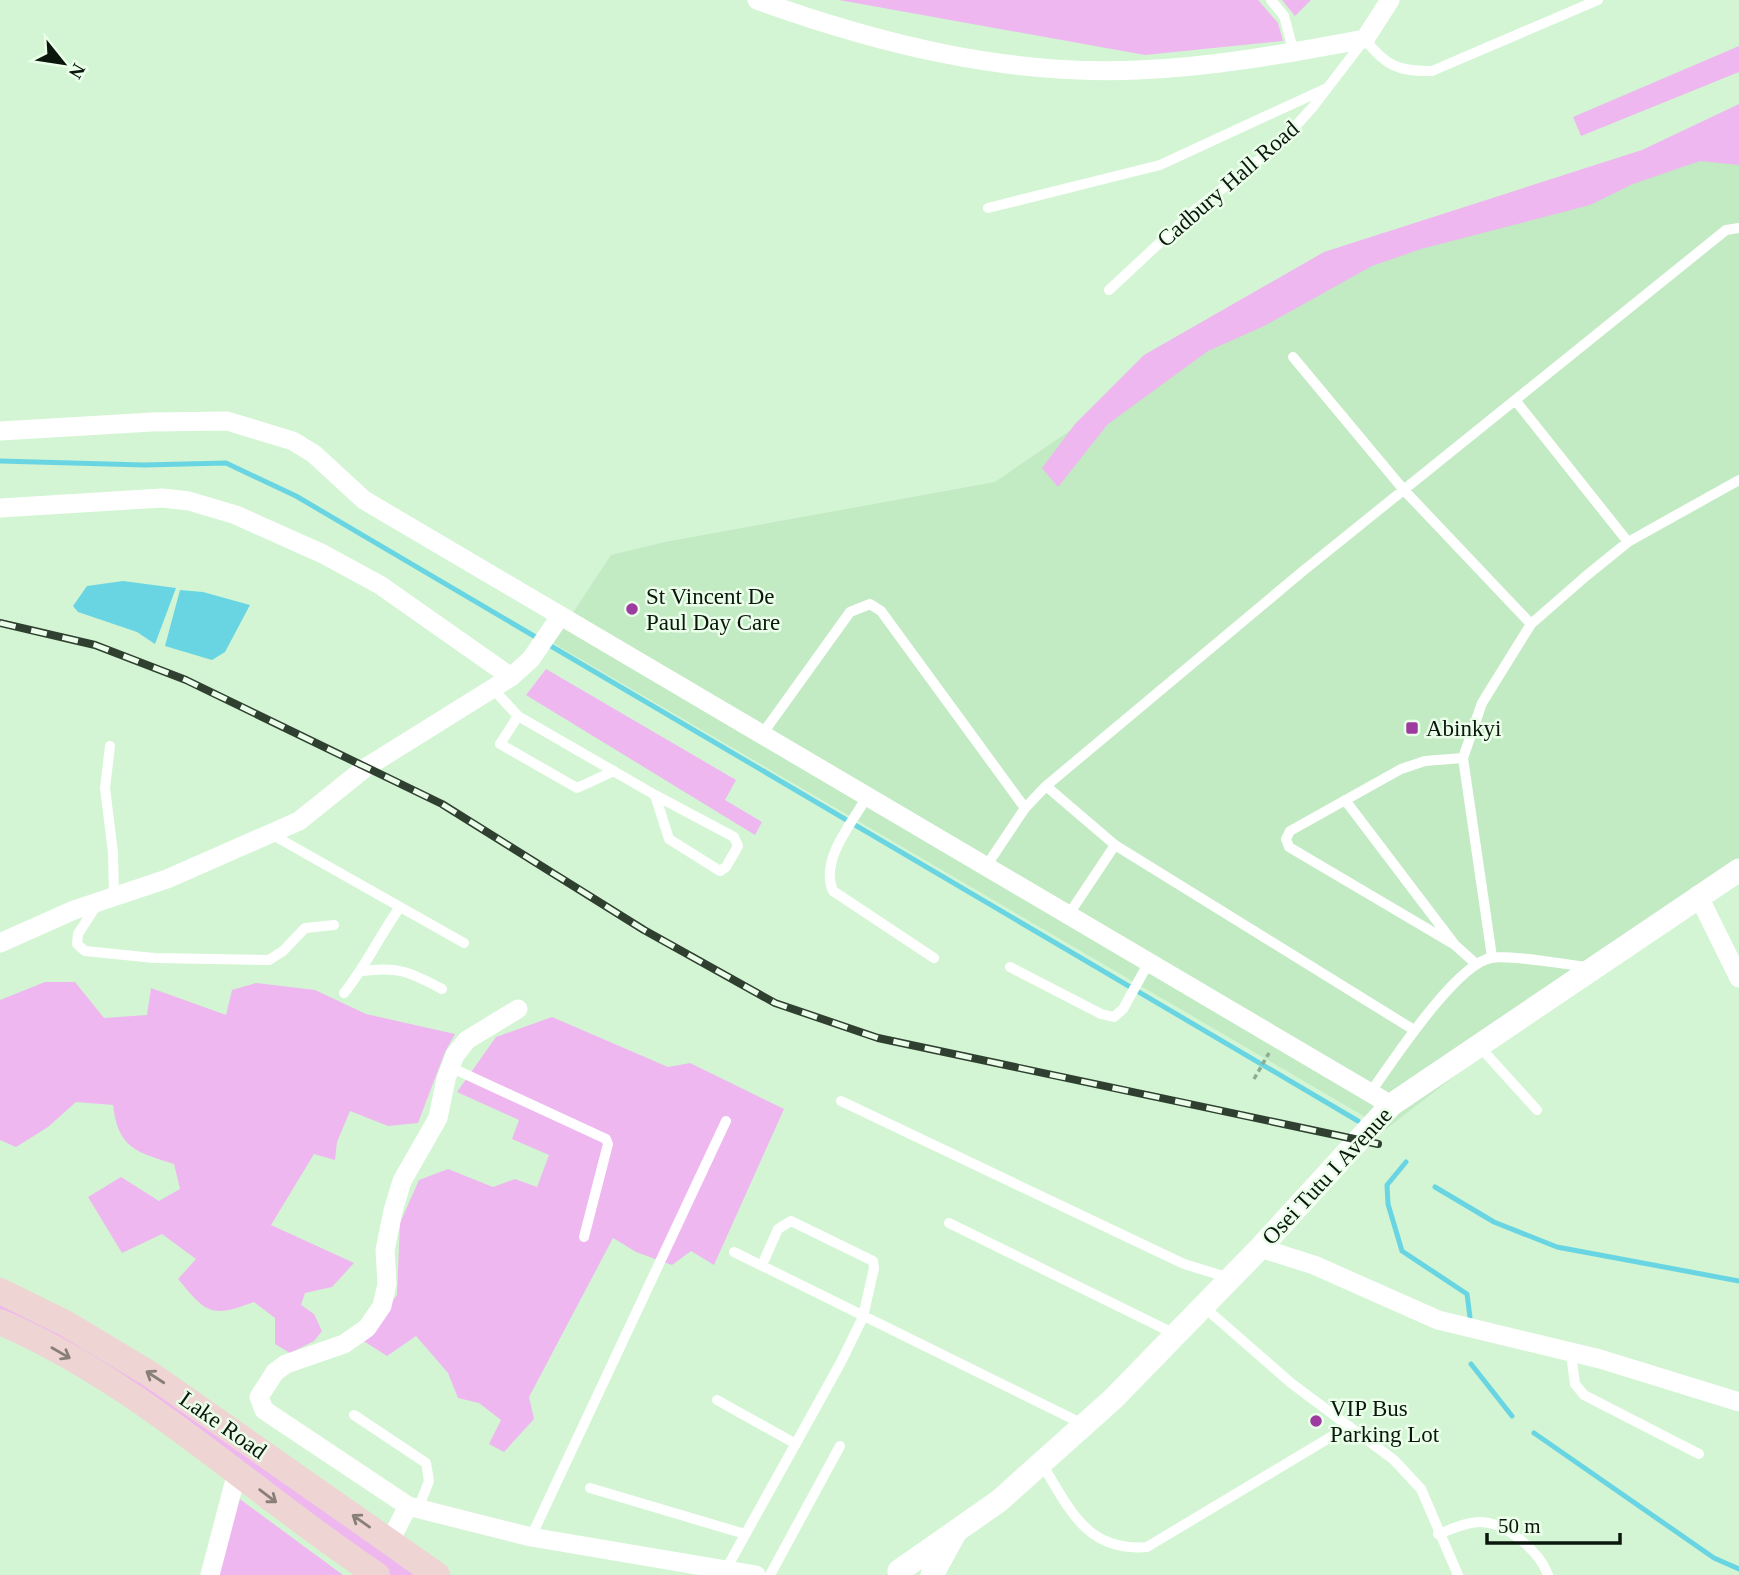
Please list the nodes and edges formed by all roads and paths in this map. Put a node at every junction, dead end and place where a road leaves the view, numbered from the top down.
1 (757, 0) edge
2 (1270, 0) edge
3 (1390, 0) edge
4 (1598, 0) edge
5 (1365, 39) junction
6 (1295, 53) junction
7 (1328, 88) junction
8 (988, 208) dead end
9 (1739, 228) edge
10 (1109, 290) dead end
11 (1293, 357) dead end
12 (1515, 400) junction
13 (0, 431) edge
14 (1739, 480) edge
15 (1403, 489) junction
16 (0, 508) edge
17 (1628, 542) junction
18 (555, 624) junction
19 (1531, 624) junction
20 (511, 677) junction
21 (493, 689) junction
22 (518, 716) junction
23 (763, 733) junction
24 (110, 746) dead end
25 (1463, 758) junction
26 (614, 771) junction
27 (1046, 786) junction
28 (654, 795) junction
29 (869, 795) junction
30 (1345, 800) junction
31 (1025, 808) junction
32 (270, 834) junction
33 (1115, 845) junction
34 (987, 865) junction
35 (1739, 870) edge
36 (1698, 895) junction
37 (106, 900) junction
38 (400, 907) junction
39 (1069, 914) junction
40 (334, 925) dead end
41 (0, 943) edge
42 (464, 943) dead end
43 (1455, 945) junction
44 (1492, 957) junction
45 (934, 958) dead end
46 (1149, 962) junction
47 (1476, 964) junction
48 (1010, 967) dead end
49 (1592, 968) junction
50 (362, 971) junction
51 (1739, 978) edge
52 (442, 989) dead end
53 (344, 993) dead end
54 (518, 1009) dead end
55 (1414, 1030) junction
56 (1277, 1039) junction
57 (1478, 1046) junction
58 (450, 1066) junction
59 (1254, 1079) dead end
60 (1370, 1093) junction
61 (841, 1101) dead end
62 (1391, 1105) junction
63 (1537, 1110) dead end
64 (726, 1121) dead end
65 (949, 1223) dead end
66 (584, 1237) dead end
67 (1260, 1248) junction
68 (734, 1252) dead end
69 (762, 1265) junction
70 (1230, 1278) junction
71 (0, 1291) edge
72 (1203, 1306) junction
73 (863, 1317) junction
74 (0, 1322) edge
75 (1176, 1335) junction
76 (1571, 1354) junction
77 (717, 1400) dead end
78 (1739, 1402) edge
79 (354, 1415) dead end
80 (1085, 1424) junction
81 (1349, 1426) junction
82 (796, 1444) junction
83 (840, 1446) dead end
84 (1699, 1454) dead end
85 (1042, 1464) junction
86 (237, 1472) junction
87 (590, 1488) dead end
88 (413, 1508) junction
89 (956, 1532) junction
90 (745, 1534) junction
91 (1438, 1534) junction
92 (531, 1537) junction
93 (390, 1541) junction
94 (725, 1571) junction
95 (369, 1572) edge
96 (897, 1574) edge
97 (210, 1575) edge
98 (437, 1575) edge
99 (756, 1575) edge
100 (769, 1575) edge
101 (932, 1575) edge
102 (1458, 1575) edge
103 (1549, 1575) edge

1 - 6 street
2 - 6 lane
3 - 5 street
4 - 5 lane
5 - 6 street
5 - 7 lane, Cadbury Hall Road
7 - 8 lane
7 - 10 lane, Cadbury Hall Road
9 - 12 lane
11 - 15 lane
12 - 15 lane
12 - 17 lane
13 - 18 street
14 - 17 lane
15 - 19 lane
15 - 27 lane
16 - 20 street
17 - 19 lane
18 - 20 street
18 - 23 street
19 - 25 lane
20 - 21 street
21 - 22 lane
21 - 32 street
22 - 26 lane
22 - 26 lane
23 - 29 street
23 - 31 lane
24 - 37 lane
25 - 30 lane
25 - 44 lane
26 - 28 lane
27 - 31 lane
27 - 33 lane
28 - 28 lane
29 - 34 street
29 - 45 lane
30 - 43 lane
30 - 43 lane
31 - 34 lane
32 - 37 street
32 - 38 lane
33 - 39 lane
33 - 55 lane
34 - 39 street
35 - 36 street, Osei Tutu I Avenue
36 - 49 street, Osei Tutu I Avenue
36 - 51 street
37 - 40 lane
37 - 41 street
38 - 42 lane
38 - 50 lane
39 - 46 street
43 - 47 lane
44 - 47 lane
44 - 49 lane
46 - 48 lane
46 - 56 street
47 - 55 lane
49 - 57 street, Osei Tutu I Avenue
50 - 52 lane
50 - 53 lane
54 - 58 street
55 - 60 lane
56 - 59 path
56 - 60 street
57 - 62 street, Osei Tutu I Avenue
57 - 63 lane
58 - 66 lane
58 - 88 street
60 - 62 street
61 - 70 lane
62 - 67 street, Osei Tutu I Avenue
64 - 92 lane
65 - 75 lane
67 - 70 street, Osei Tutu I Avenue
67 - 76 street
68 - 69 lane
69 - 73 lane
69 - 73 lane
70 - 72 street, Osei Tutu I Avenue
93 -> 71 main road, Lake Road
72 - 75 street, Osei Tutu I Avenue
72 - 81 lane
73 - 80 lane
73 - 82 lane
74 -> 86 main road, Lake Road
75 - 80 street, Osei Tutu I Avenue
76 - 78 street
76 - 84 lane
77 - 82 lane
79 - 88 lane
80 - 85 street, Osei Tutu I Avenue
81 - 85 lane
81 - 91 lane
82 - 90 lane
83 - 100 lane
85 - 89 street, Osei Tutu I Avenue
86 -> 95 main road, Lake Road
86 - 97 street
87 - 90 lane
88 - 92 street
88 - 93 street
89 - 96 street, Osei Tutu I Avenue
89 - 101 street, Osei Tutu I Avenue
90 - 94 lane
91 - 102 lane
91 - 103 lane
92 - 94 street
93 - 98 main road, Lake Road
94 - 99 street

